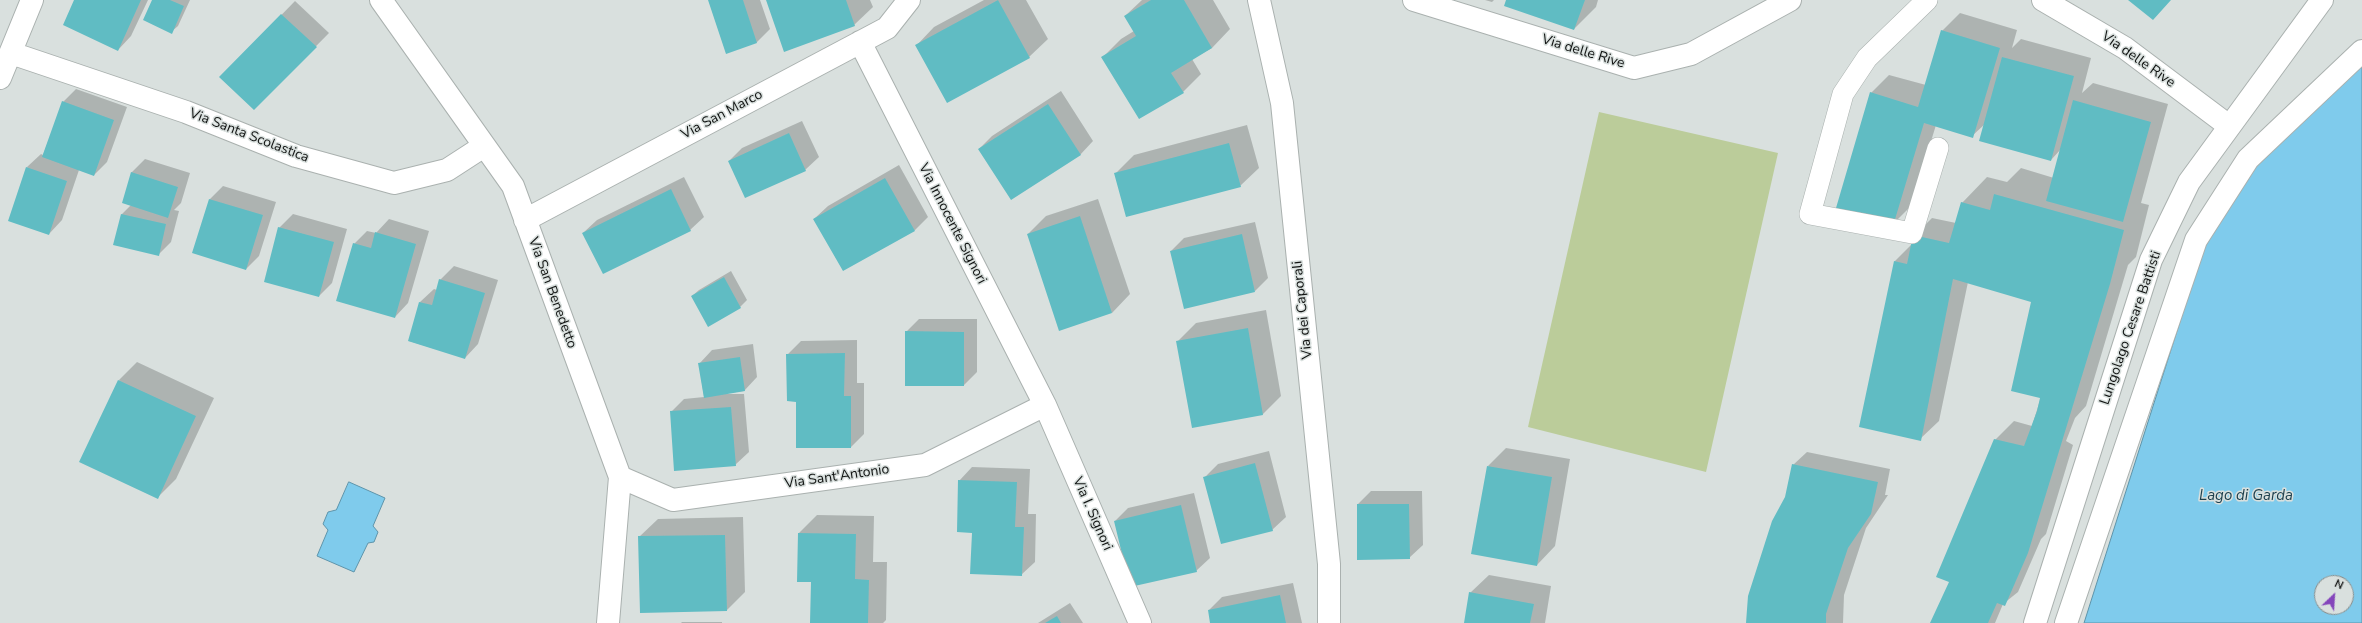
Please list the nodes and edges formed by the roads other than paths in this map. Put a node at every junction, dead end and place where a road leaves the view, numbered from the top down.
1 (32, 0) edge
2 (381, 0) edge
3 (909, 0) edge
4 (1259, 0) edge
5 (1414, 0) edge
6 (1790, 0) edge
7 (1927, 0) edge
8 (2043, 0) edge
9 (2322, 0) edge
10 (860, 42) junction
11 (2362, 51) edge
12 (11, 53) junction
13 (0, 78) edge
14 (2229, 126) junction
15 (484, 146) junction
16 (1938, 148) dead end
17 (525, 220) junction
18 (1045, 405) junction
19 (620, 477) junction
20 (608, 623) edge
21 (1140, 623) edge
22 (1329, 623) edge
23 (2036, 623) edge
24 (2066, 623) edge

1 - 12 street
2 - 15 street, Via San Benedetto
3 - 10 street, Via San Marco
4 - 22 street, Via dei Caporali
5 - 6 street, Via delle Rive
7 - 16 lane
8 - 14 street, Via delle Rive
9 - 14 street, Lungolago Cesare Battisti
10 - 17 street, Via San Marco
10 - 18 street, Via Innocente Signori
11 - 24 street
12 - 13 street
12 - 15 street, Via Santa Scolastica
14 - 23 street, Lungolago Cesare Battisti
15 - 17 street, Via San Benedetto
17 - 19 street, Via San Benedetto
18 - 19 street, Via Sant'Antonio
18 - 21 street, Via I. Signori
19 - 20 street, Via San Benedetto

